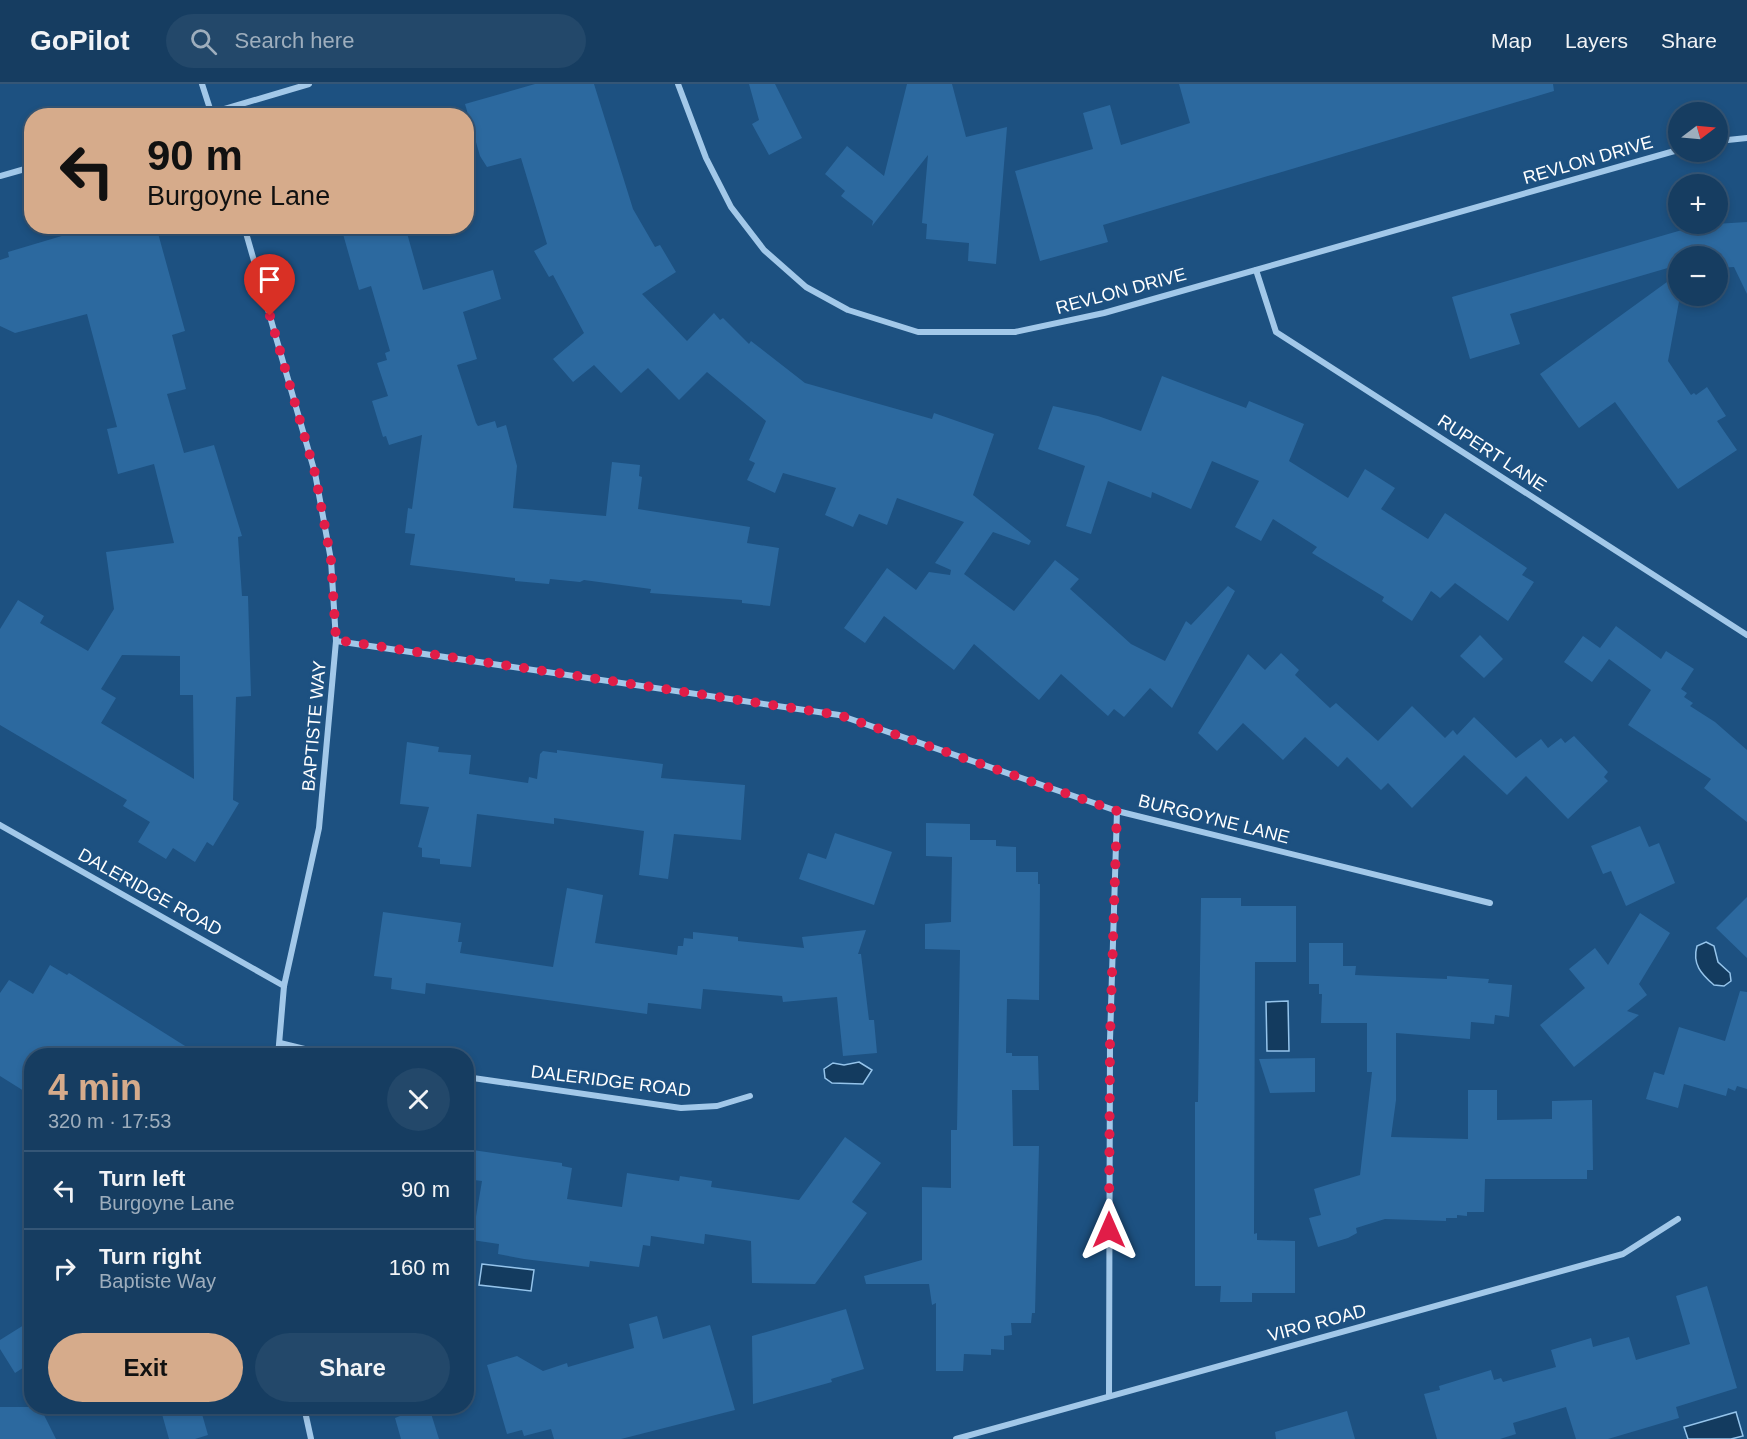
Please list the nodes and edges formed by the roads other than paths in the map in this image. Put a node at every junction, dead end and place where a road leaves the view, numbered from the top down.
1 (202, 84) edge
2 (309, 84) edge
3 (678, 84) edge
4 (209, 108) edge
5 (231, 108) edge
6 (1747, 138) edge
7 (1728, 140) edge
8 (1668, 153) edge
9 (24, 169) edge
10 (0, 176) edge
11 (246, 234) edge
12 (1256, 270) junction
13 (1747, 635) edge
14 (336, 640) junction
15 (1117, 811) junction
16 (0, 825) edge
17 (1490, 903) dead end
18 (284, 986) junction
19 (280, 1043) junction
20 (279, 1048) edge
21 (300, 1048) edge
22 (474, 1078) edge
23 (750, 1096) dead end
24 (1678, 1219) dead end
25 (1109, 1396) junction
26 (306, 1414) edge
27 (311, 1439) edge
28 (956, 1439) edge

1 - 4 street
2 - 5 street
3 - 12 street, REVLON DRIVE
6 - 7 street
8 - 12 street, REVLON DRIVE
9 - 10 street
11 - 14 street, BAPTISTE WAY
12 - 13 street, RUPERT LANE
14 - 15 street, BURGOYNE LANE
14 - 18 street, BAPTISTE WAY
15 - 17 street, BURGOYNE LANE
15 - 25 street
16 - 18 street, DALERIDGE ROAD
18 - 19 street, BAPTISTE WAY
19 - 20 street, BAPTISTE WAY
19 - 21 street
22 - 23 street, DALERIDGE ROAD
24 - 25 street, VIRO ROAD
25 - 28 street, VIRO ROAD
26 - 27 street

